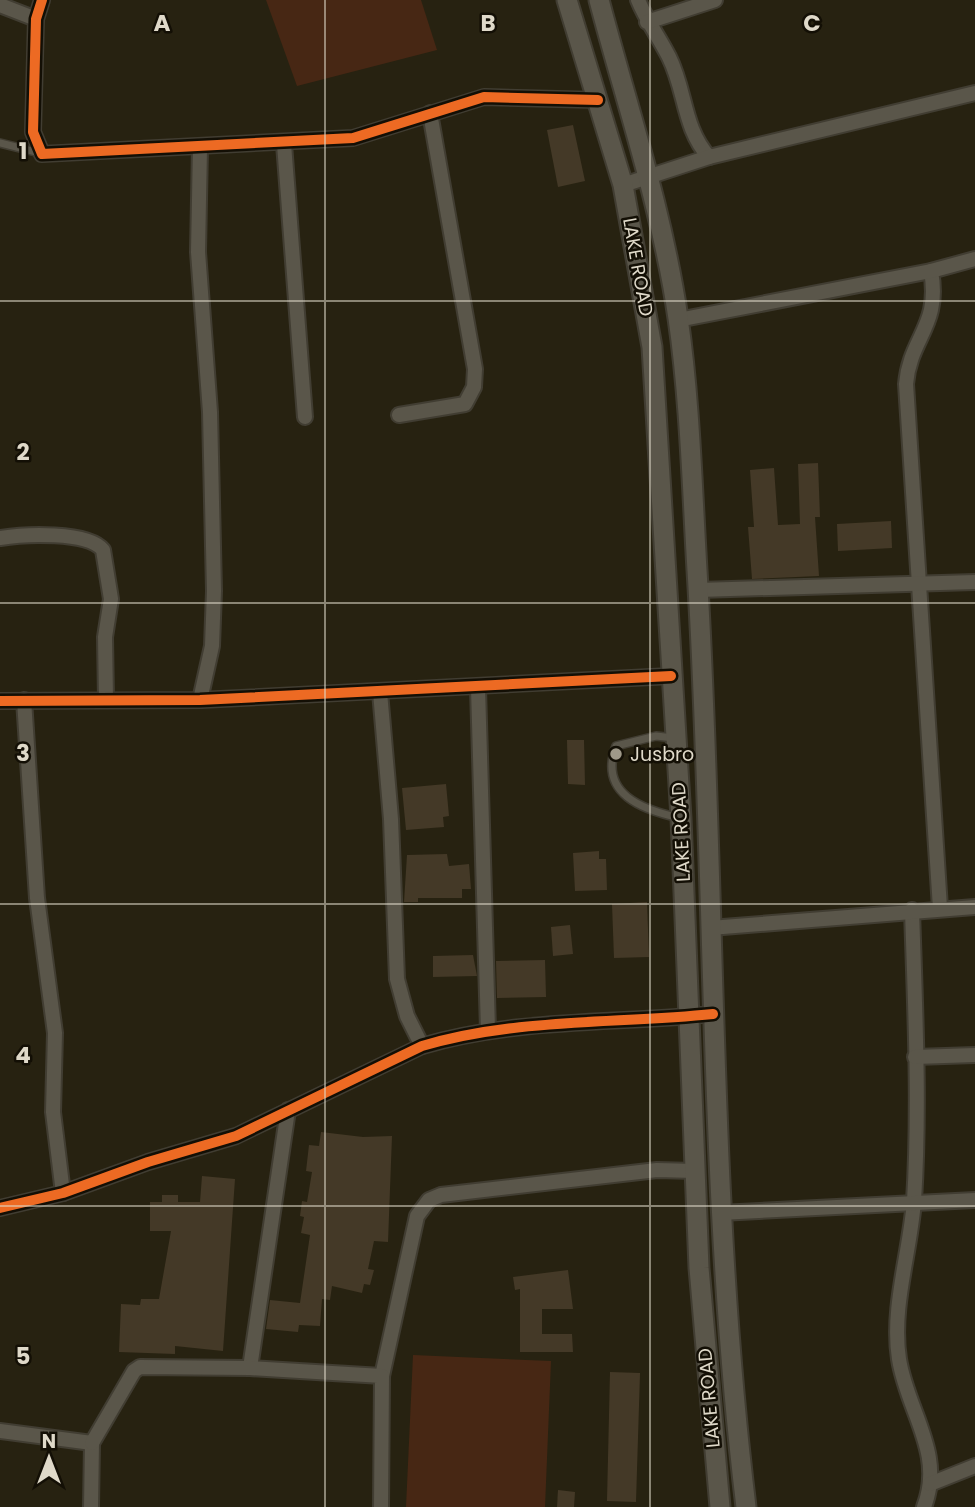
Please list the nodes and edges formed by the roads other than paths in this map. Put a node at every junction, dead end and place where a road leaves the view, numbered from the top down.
1 (42, 0) edge
2 (567, 0) edge
3 (599, 0) edge
4 (638, 0) edge
5 (715, 0) edge
6 (1, 3) edge
7 (36, 19) junction
8 (647, 22) junction
9 (975, 93) edge
10 (598, 100) junction
11 (430, 113) junction
12 (0, 143) edge
13 (284, 144) junction
14 (200, 147) junction
15 (42, 153) junction
16 (709, 157) junction
17 (650, 178) junction
18 (623, 185) junction
19 (975, 259) edge
20 (931, 271) junction
21 (678, 320) junction
22 (399, 415) dead end
23 (305, 417) dead end
24 (0, 538) edge
25 (975, 582) edge
26 (919, 584) junction
27 (698, 590) junction
28 (671, 676) junction
29 (478, 688) junction
30 (380, 692) junction
31 (24, 700) junction
32 (106, 700) junction
33 (200, 700) junction
34 (0, 701) edge
35 (676, 738) junction
36 (681, 818) junction
37 (975, 907) edge
38 (940, 908) junction
39 (912, 910) junction
40 (710, 928) junction
41 (713, 1014) junction
42 (688, 1017) junction
43 (488, 1030) junction
44 (422, 1046) junction
45 (975, 1055) edge
46 (915, 1057) junction
47 (288, 1110) junction
48 (695, 1171) junction
49 (63, 1193) junction
50 (975, 1200) edge
51 (914, 1201) junction
52 (0, 1208) edge
53 (720, 1213) junction
54 (250, 1368) junction
55 (382, 1376) junction
56 (0, 1431) edge
57 (92, 1443) junction
58 (975, 1466) edge
59 (930, 1484) junction
60 (91, 1507) edge
61 (381, 1507) edge
62 (720, 1507) edge
63 (747, 1507) edge
64 (924, 1507) edge

1 - 7 street
2 - 10 main road, LAKE ROAD
3 - 17 main road, LAKE ROAD
4 - 8 street
5 - 8 street
6 - 7 street
7 - 15 street
8 - 16 street
9 - 16 street
10 - 11 street
10 - 18 main road, LAKE ROAD
11 - 13 street
11 - 22 street
12 - 15 lane
13 - 14 street
13 - 23 street
14 - 15 street
14 - 33 street
16 - 17 street
17 - 18 street
17 - 21 main road, LAKE ROAD
18 - 28 main road, LAKE ROAD
19 - 20 street
20 - 21 street
20 - 26 street
21 - 27 main road, LAKE ROAD
24 - 32 street
25 - 26 street
26 - 27 street
26 - 38 street
27 - 40 main road, LAKE ROAD
28 - 29 street
28 - 35 main road, LAKE ROAD
29 - 30 street
29 - 43 street
30 - 33 street
30 - 44 street
31 - 32 street
31 - 34 street
31 - 49 street
32 - 33 street
35 - 36 main road, LAKE ROAD
35 - 36 lane
36 - 42 main road, LAKE ROAD
37 - 38 street
38 - 39 street
39 - 40 street
39 - 46 street
40 - 41 main road, LAKE ROAD
41 - 42 street
41 - 53 main road, LAKE ROAD
42 - 43 street
42 - 48 main road, LAKE ROAD
43 - 44 street
44 - 47 street
45 - 46 street
46 - 51 street
47 - 49 street
47 - 54 street
48 - 55 street
48 - 62 main road, LAKE ROAD
49 - 52 street
50 - 51 street
51 - 53 street
51 - 59 street
53 - 63 main road, LAKE ROAD
54 - 55 street
54 - 57 street
55 - 61 street
56 - 57 street
57 - 60 street
58 - 59 street
59 - 64 street

